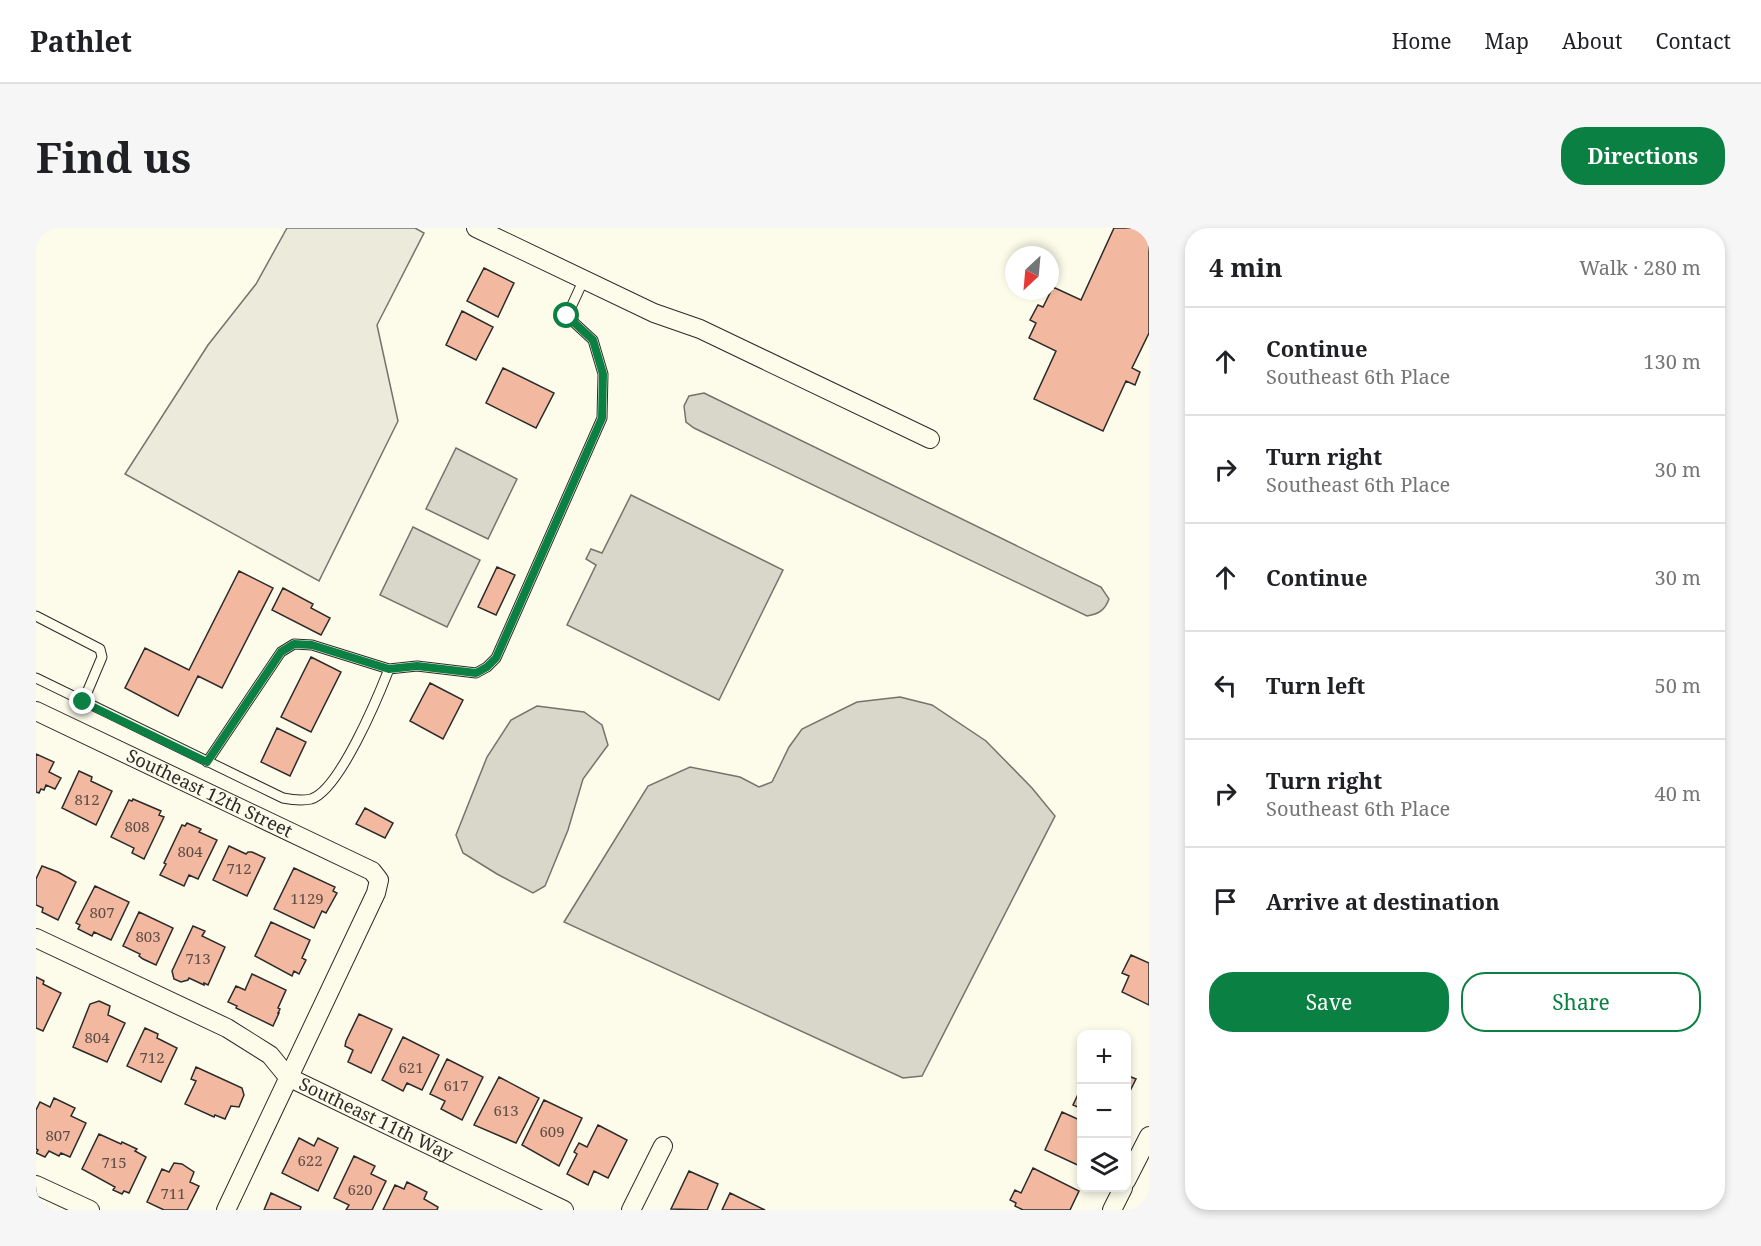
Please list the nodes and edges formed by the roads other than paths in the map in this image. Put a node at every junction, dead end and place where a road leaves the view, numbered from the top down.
1 (476, 228) edge
2 (584, 279) junction
3 (930, 439) dead end
4 (36, 616) edge
5 (389, 669) junction
6 (36, 678) edge
7 (83, 702) junction
8 (36, 711) edge
9 (207, 762) junction
10 (36, 938) edge
11 (288, 1077) junction
12 (1149, 1136) edge
13 (663, 1146) dead end
14 (1131, 1171) edge
15 (36, 1185) edge
16 (1121, 1192) edge
17 (90, 1210) edge
18 (226, 1210) edge
19 (564, 1210) edge
20 (631, 1210) edge
21 (1112, 1210) edge

1 - 2 street
2 - 3 street
2 - 5 lane
4 - 7 lane
5 - 9 lane
5 - 9 lane
6 - 7 lane
7 - 9 lane
8 - 11 street, Southeast 12th Street
10 - 11 street, Southeast 11th Way
11 - 18 street
11 - 19 street, Southeast 11th Way
12 - 14 street
13 - 20 street
15 - 17 street
16 - 21 street

